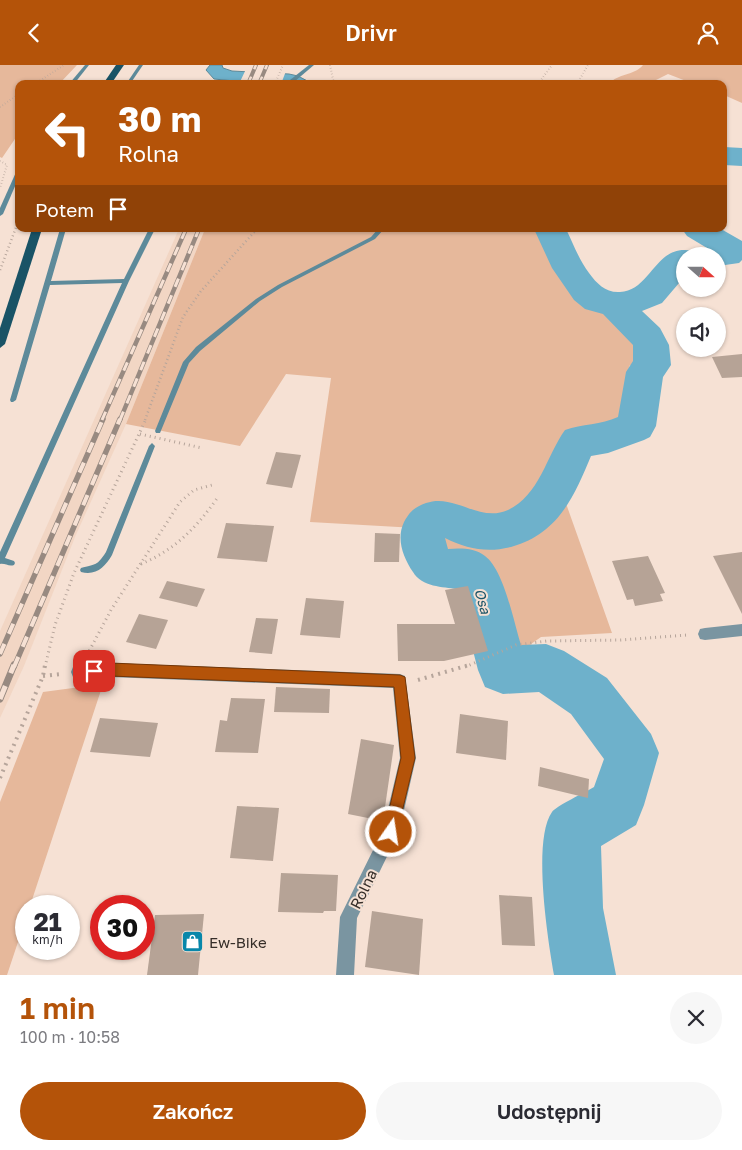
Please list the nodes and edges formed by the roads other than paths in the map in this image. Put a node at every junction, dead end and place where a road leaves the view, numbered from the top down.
1 (120, 65) edge
2 (110, 80) edge
3 (36, 232) edge
4 (0, 344) edge
5 (742, 630) edge
6 (705, 633) road end
7 (78, 672) road end
8 (345, 975) edge

1 - 2 main road
3 - 4 main road
5 - 6 street
7 - 8 street, Rolna

